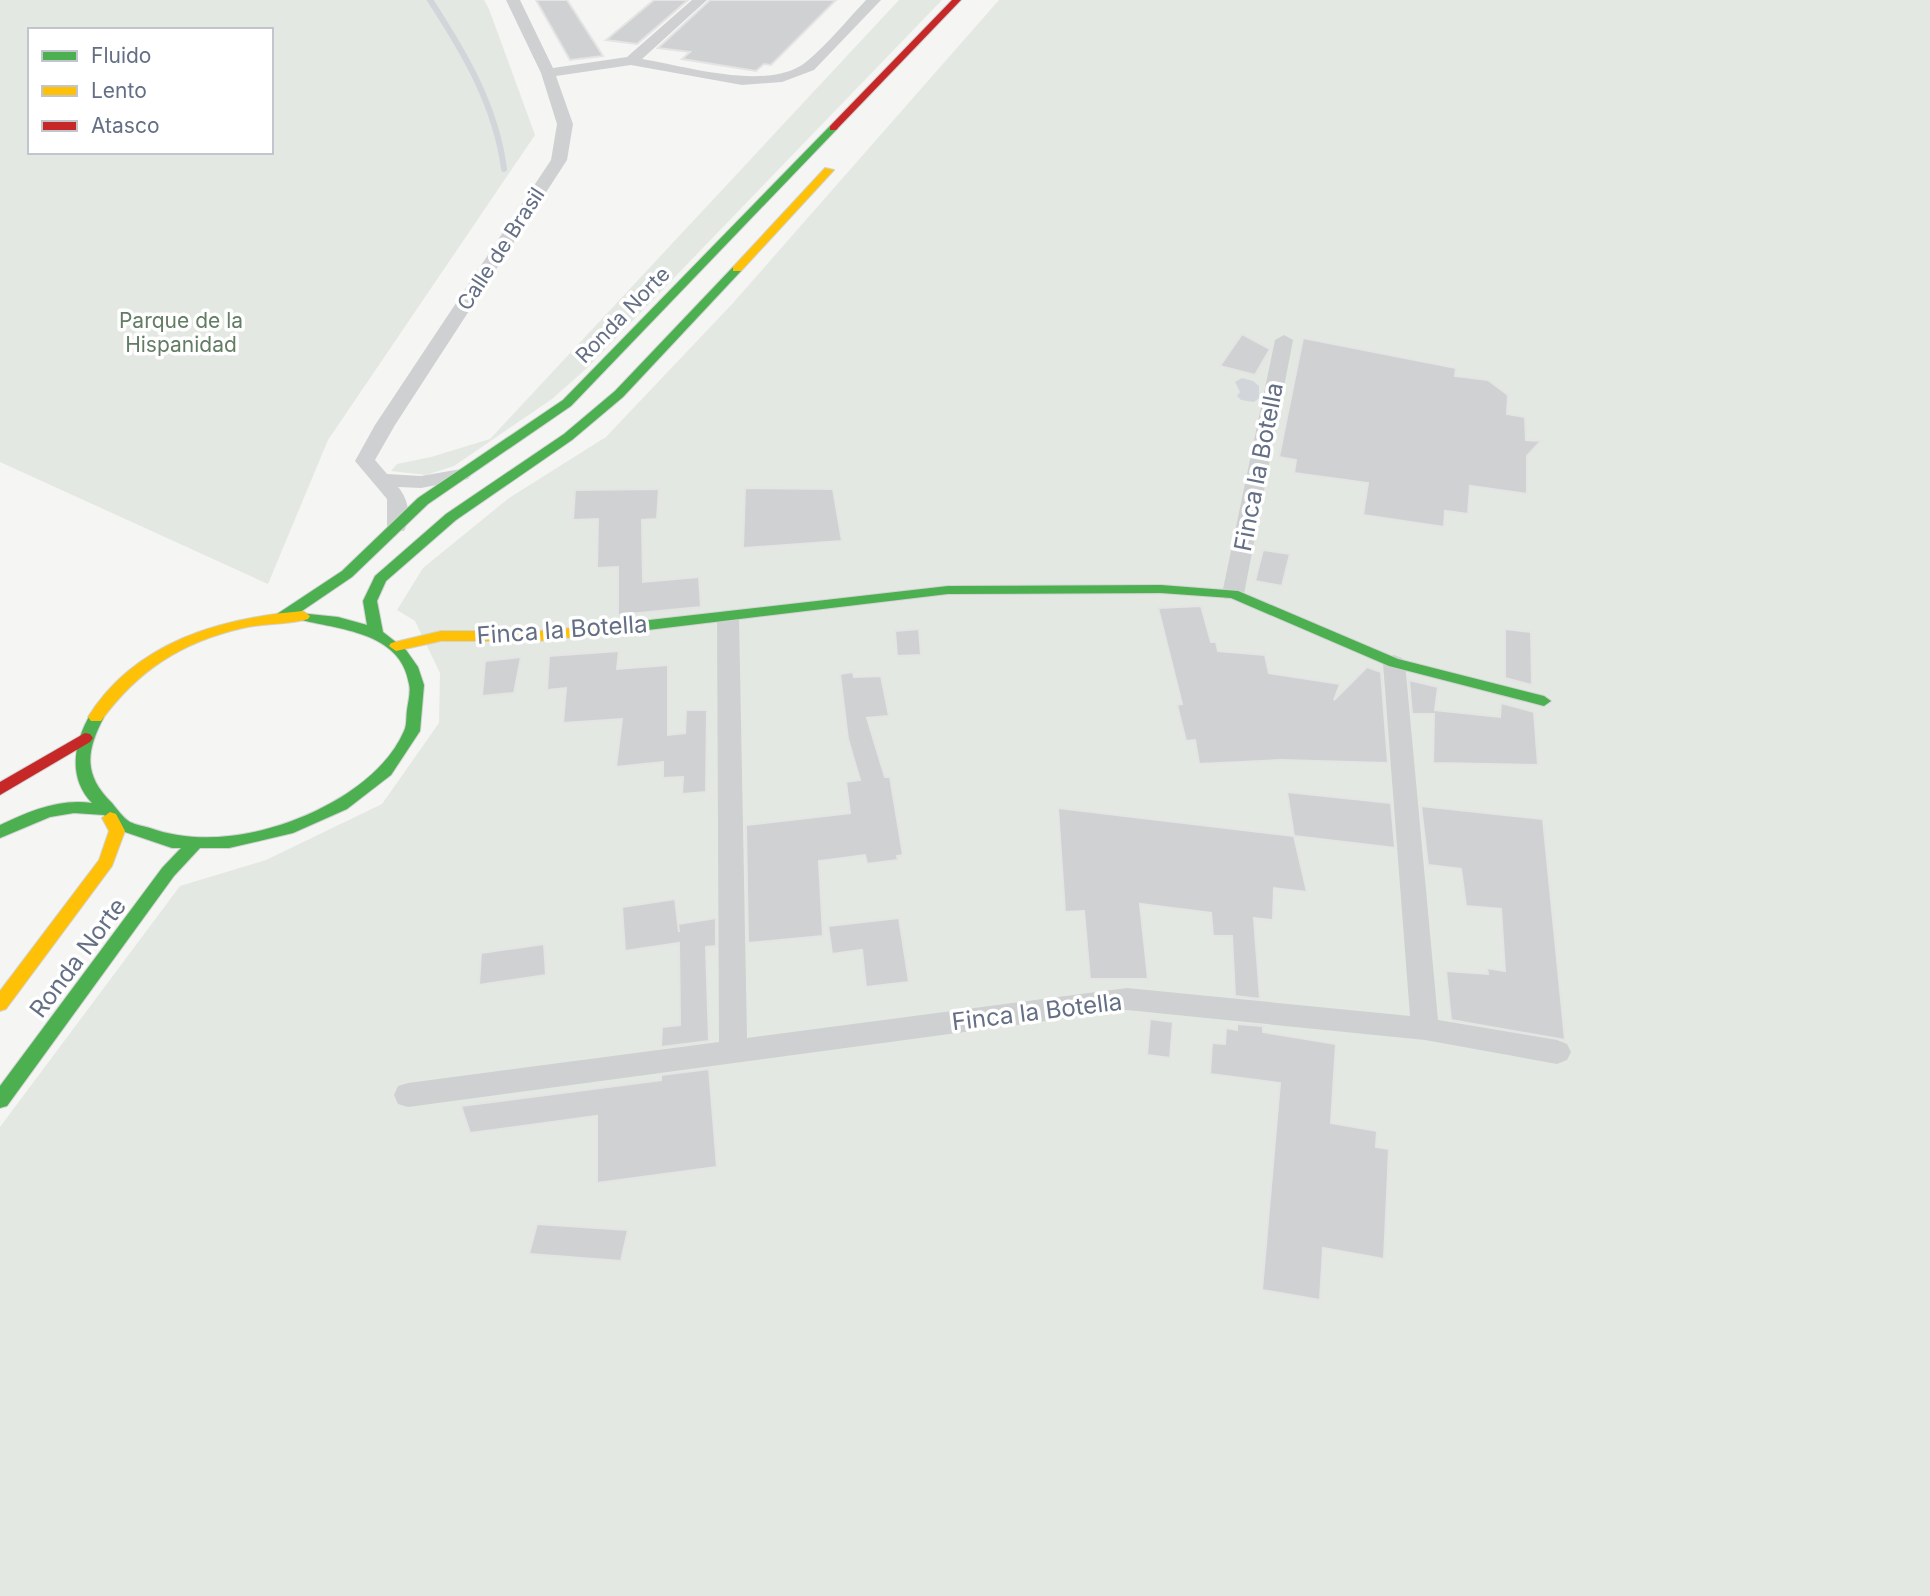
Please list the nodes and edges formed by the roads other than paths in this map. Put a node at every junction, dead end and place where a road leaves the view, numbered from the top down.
1 (513, 0) edge
2 (700, 0) edge
3 (874, 0) edge
4 (957, 0) edge
5 (631, 61) junction
6 (548, 73) junction
7 (836, 162) dead end
8 (1284, 340) dead end
9 (461, 475) junction
10 (383, 480) junction
11 (397, 526) junction
12 (1233, 594) junction
13 (282, 617) junction
14 (728, 617) junction
15 (376, 633) junction
16 (396, 646) junction
17 (1394, 663) junction
18 (1544, 701) dead end
19 (85, 738) junction
20 (0, 789) edge
21 (105, 814) junction
22 (0, 832) edge
23 (194, 845) junction
24 (0, 1004) edge
25 (1425, 1029) junction
26 (733, 1052) junction
27 (1557, 1052) dead end
28 (408, 1095) dead end
29 (0, 1100) edge

1 - 6 street, Calle de Brasil
2 - 5 street
3 - 5 street
4 - 9 main road, Ronda Norte
5 - 6 street
6 - 10 street, Calle de Brasil
7 - 15 main road
8 - 12 street, Finca la Botella
9 - 10 street
9 - 11 main road, Ronda Norte
10 - 11 street
11 - 13 main road, Ronda Norte
12 - 14 main road, Finca la Botella
12 - 17 main road, Finca la Botella
13 - 15 main road, Ronda Norte
13 - 19 main road, Ronda Norte
14 - 16 main road, Finca la Botella
14 - 26 street
15 - 16 main road, Ronda Norte
16 - 23 main road, Ronda Norte
17 - 18 main road, Finca la Botella
17 - 25 street
19 - 20 main road
19 - 21 main road, Ronda Norte
21 - 22 main road
21 - 23 main road, Ronda Norte
21 - 24 main road, Ronda Norte
23 - 29 main road, Ronda Norte
25 - 26 street, Finca la Botella
25 - 27 street, Finca la Botella
26 - 28 street, Finca la Botella

